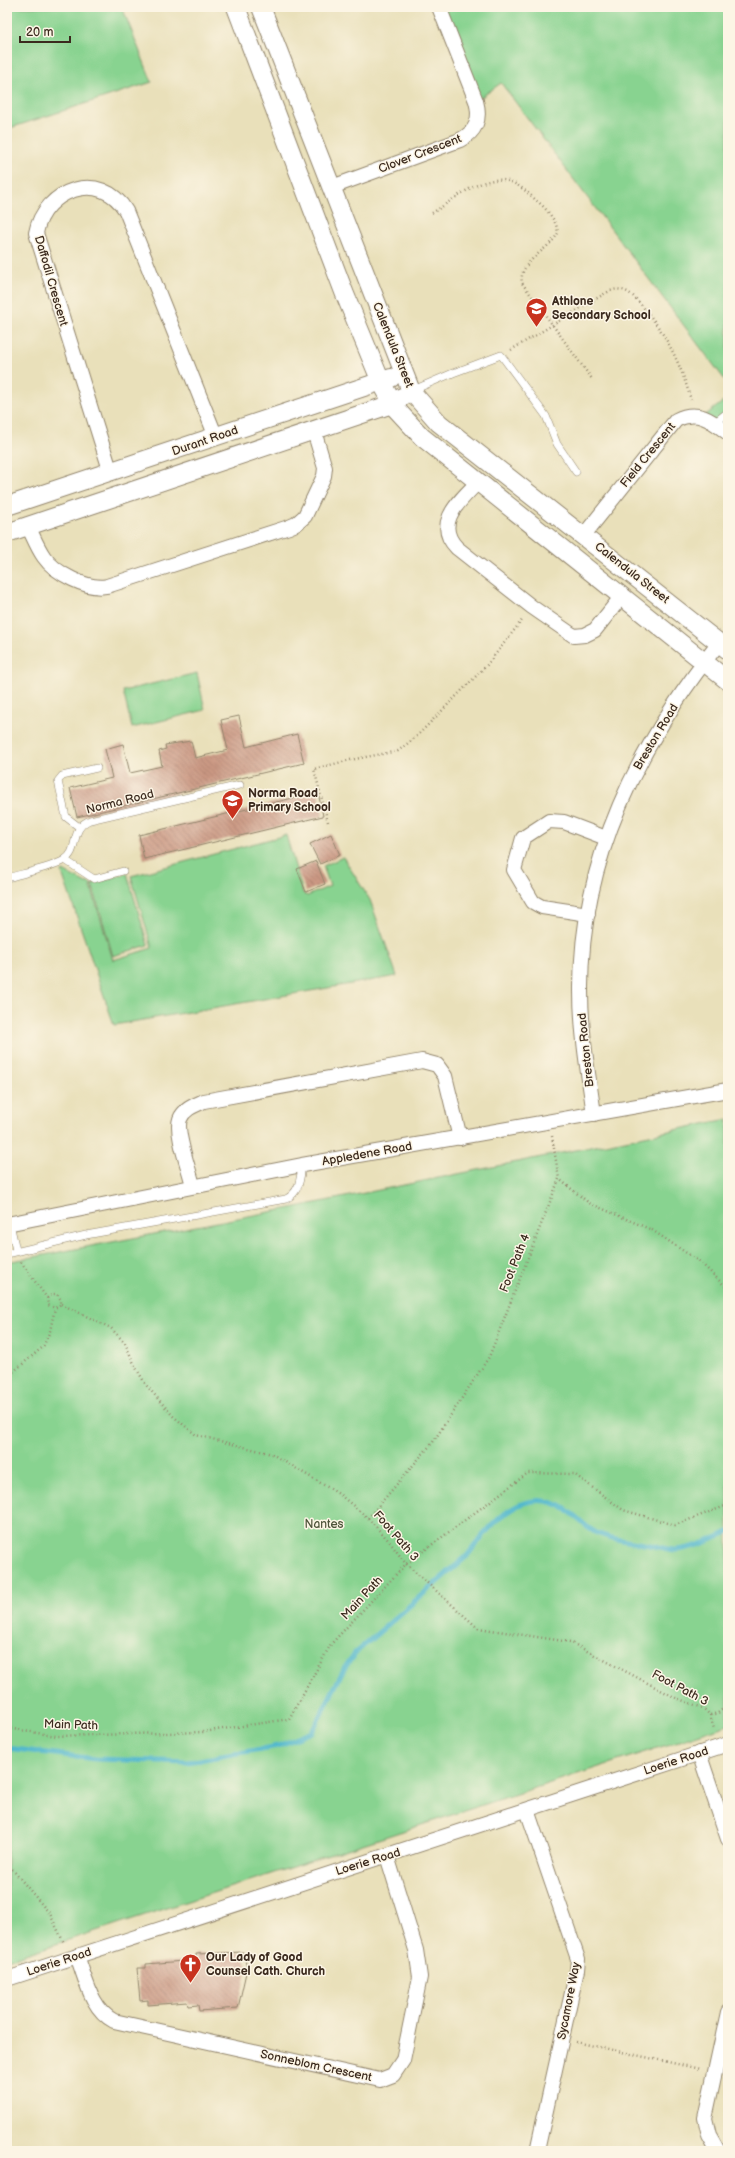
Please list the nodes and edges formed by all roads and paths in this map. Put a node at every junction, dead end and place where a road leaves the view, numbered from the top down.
1 (236, 7) edge
2 (440, 7) edge
3 (263, 13) edge
4 (244, 26) junction
5 (332, 187) junction
6 (432, 213) dead end
7 (552, 324) junction
8 (501, 355) junction
9 (403, 374) junction
10 (592, 379) dead end
11 (381, 382) junction
12 (411, 392) junction
13 (392, 404) junction
14 (728, 412) edge
15 (695, 414) junction
16 (714, 423) junction
17 (314, 431) junction
18 (728, 433) edge
19 (216, 437) junction
20 (163, 455) junction
21 (576, 472) dead end
22 (111, 473) junction
23 (170, 479) junction
24 (478, 482) junction
25 (7, 506) edge
26 (28, 526) junction
27 (7, 532) edge
28 (584, 535) junction
29 (622, 596) junction
30 (532, 607) junction
31 (724, 646) edge
32 (704, 662) junction
33 (728, 681) edge
34 (97, 768) dead end
35 (240, 785) dead end
36 (328, 822) dead end
37 (78, 828) junction
38 (606, 838) junction
39 (64, 860) junction
40 (123, 871) dead end
41 (7, 878) edge
42 (588, 914) junction
43 (728, 1090) edge
44 (594, 1114) junction
45 (549, 1122) junction
46 (460, 1138) junction
47 (302, 1165) junction
48 (559, 1179) junction
49 (194, 1186) junction
50 (8, 1224) edge
51 (16, 1250) junction
52 (7, 1254) edge
53 (20, 1261) dead end
54 (728, 1289) edge
55 (47, 1298) junction
56 (61, 1304) junction
57 (55, 1308) junction
58 (7, 1377) edge
59 (728, 1504) edge
60 (368, 1518) junction
61 (406, 1564) junction
62 (728, 1705) edge
63 (710, 1715) junction
64 (7, 1728) edge
65 (714, 1729) dead end
66 (728, 1744) edge
67 (699, 1753) junction
68 (527, 1810) junction
69 (728, 1839) edge
70 (387, 1856) junction
71 (7, 1863) edge
72 (64, 1943) dead end
73 (76, 1956) junction
74 (7, 1979) edge
75 (728, 2012) edge
76 (561, 2039) junction
77 (706, 2071) dead end
78 (537, 2151) edge
79 (718, 2151) edge

1 - 4 street, Calendula Street
2 - 5 street, Clover Crescent
3 - 4 street
3 - 5 street, Calendula Street
4 - 11 street, Calendula Street
5 - 9 street, Calendula Street
6 - 7 path
7 - 8 path
7 - 10 path
7 - 15 path
8 - 12 lane
8 - 21 lane
9 - 11 street, Durant Road
9 - 12 street, Calendula Street
11 - 13 street, Calendula Street
11 - 19 street, Durant Road
12 - 13 street, Durant Road
12 - 28 street, Calendula Street
13 - 17 street, Durant Road
13 - 24 street, Calendula Street
14 - 16 lane
15 - 16 street
15 - 28 street, Field Crescent
16 - 18 street
17 - 23 street, Durant Road
17 - 26 street
19 - 20 street, Durant Road
19 - 22 street, Daffodil Crescent
20 - 22 street, Durant Road
20 - 23 street
22 - 25 street, Durant Road
23 - 26 street, Durant Road
24 - 29 street, Calendula Street
24 - 30 street, Calendula Street
26 - 27 street, Durant Road
28 - 31 street, Calendula Street
29 - 30 street, Calendula Street
29 - 32 street, Calendula Street
30 - 36 path
31 - 32 street, Breston Road
32 - 33 street, Calendula Street
32 - 38 street, Breston Road
34 - 37 lane
35 - 37 lane, Norma Road
37 - 39 lane, Norma Road
38 - 42 street, Breston Road
38 - 42 street
39 - 40 lane
39 - 41 lane
42 - 44 street, Breston Road
43 - 44 street, Appledene Road
44 - 45 street, Appledene Road
45 - 46 street, Appledene Road
45 - 48 path
46 - 47 street, Appledene Road
46 - 49 street
47 - 49 street, Appledene Road
47 - 51 lane
48 - 54 path
48 - 60 path, Foot Path 4
49 - 50 street, Appledene Road
50 - 51 lane
51 - 52 lane
53 - 55 path
55 - 56 path
55 - 57 path
56 - 57 path
56 - 60 path, Foot Path 3
57 - 58 path
59 - 61 path, Main Path
60 - 61 path, Foot Path 3
61 - 63 path, Foot Path 3
61 - 64 path, Main Path
62 - 63 path, Foot Path 3
63 - 65 path
66 - 67 street, Loerie Road
67 - 68 street, Loerie Road
67 - 69 street
68 - 70 street, Loerie Road
68 - 76 street, Sycamore Way
70 - 73 street, Loerie Road
70 - 73 street, Sonneblom Crescent
71 - 72 path
73 - 74 street, Loerie Road
75 - 79 street
76 - 77 path
76 - 78 street, Sycamore Way

